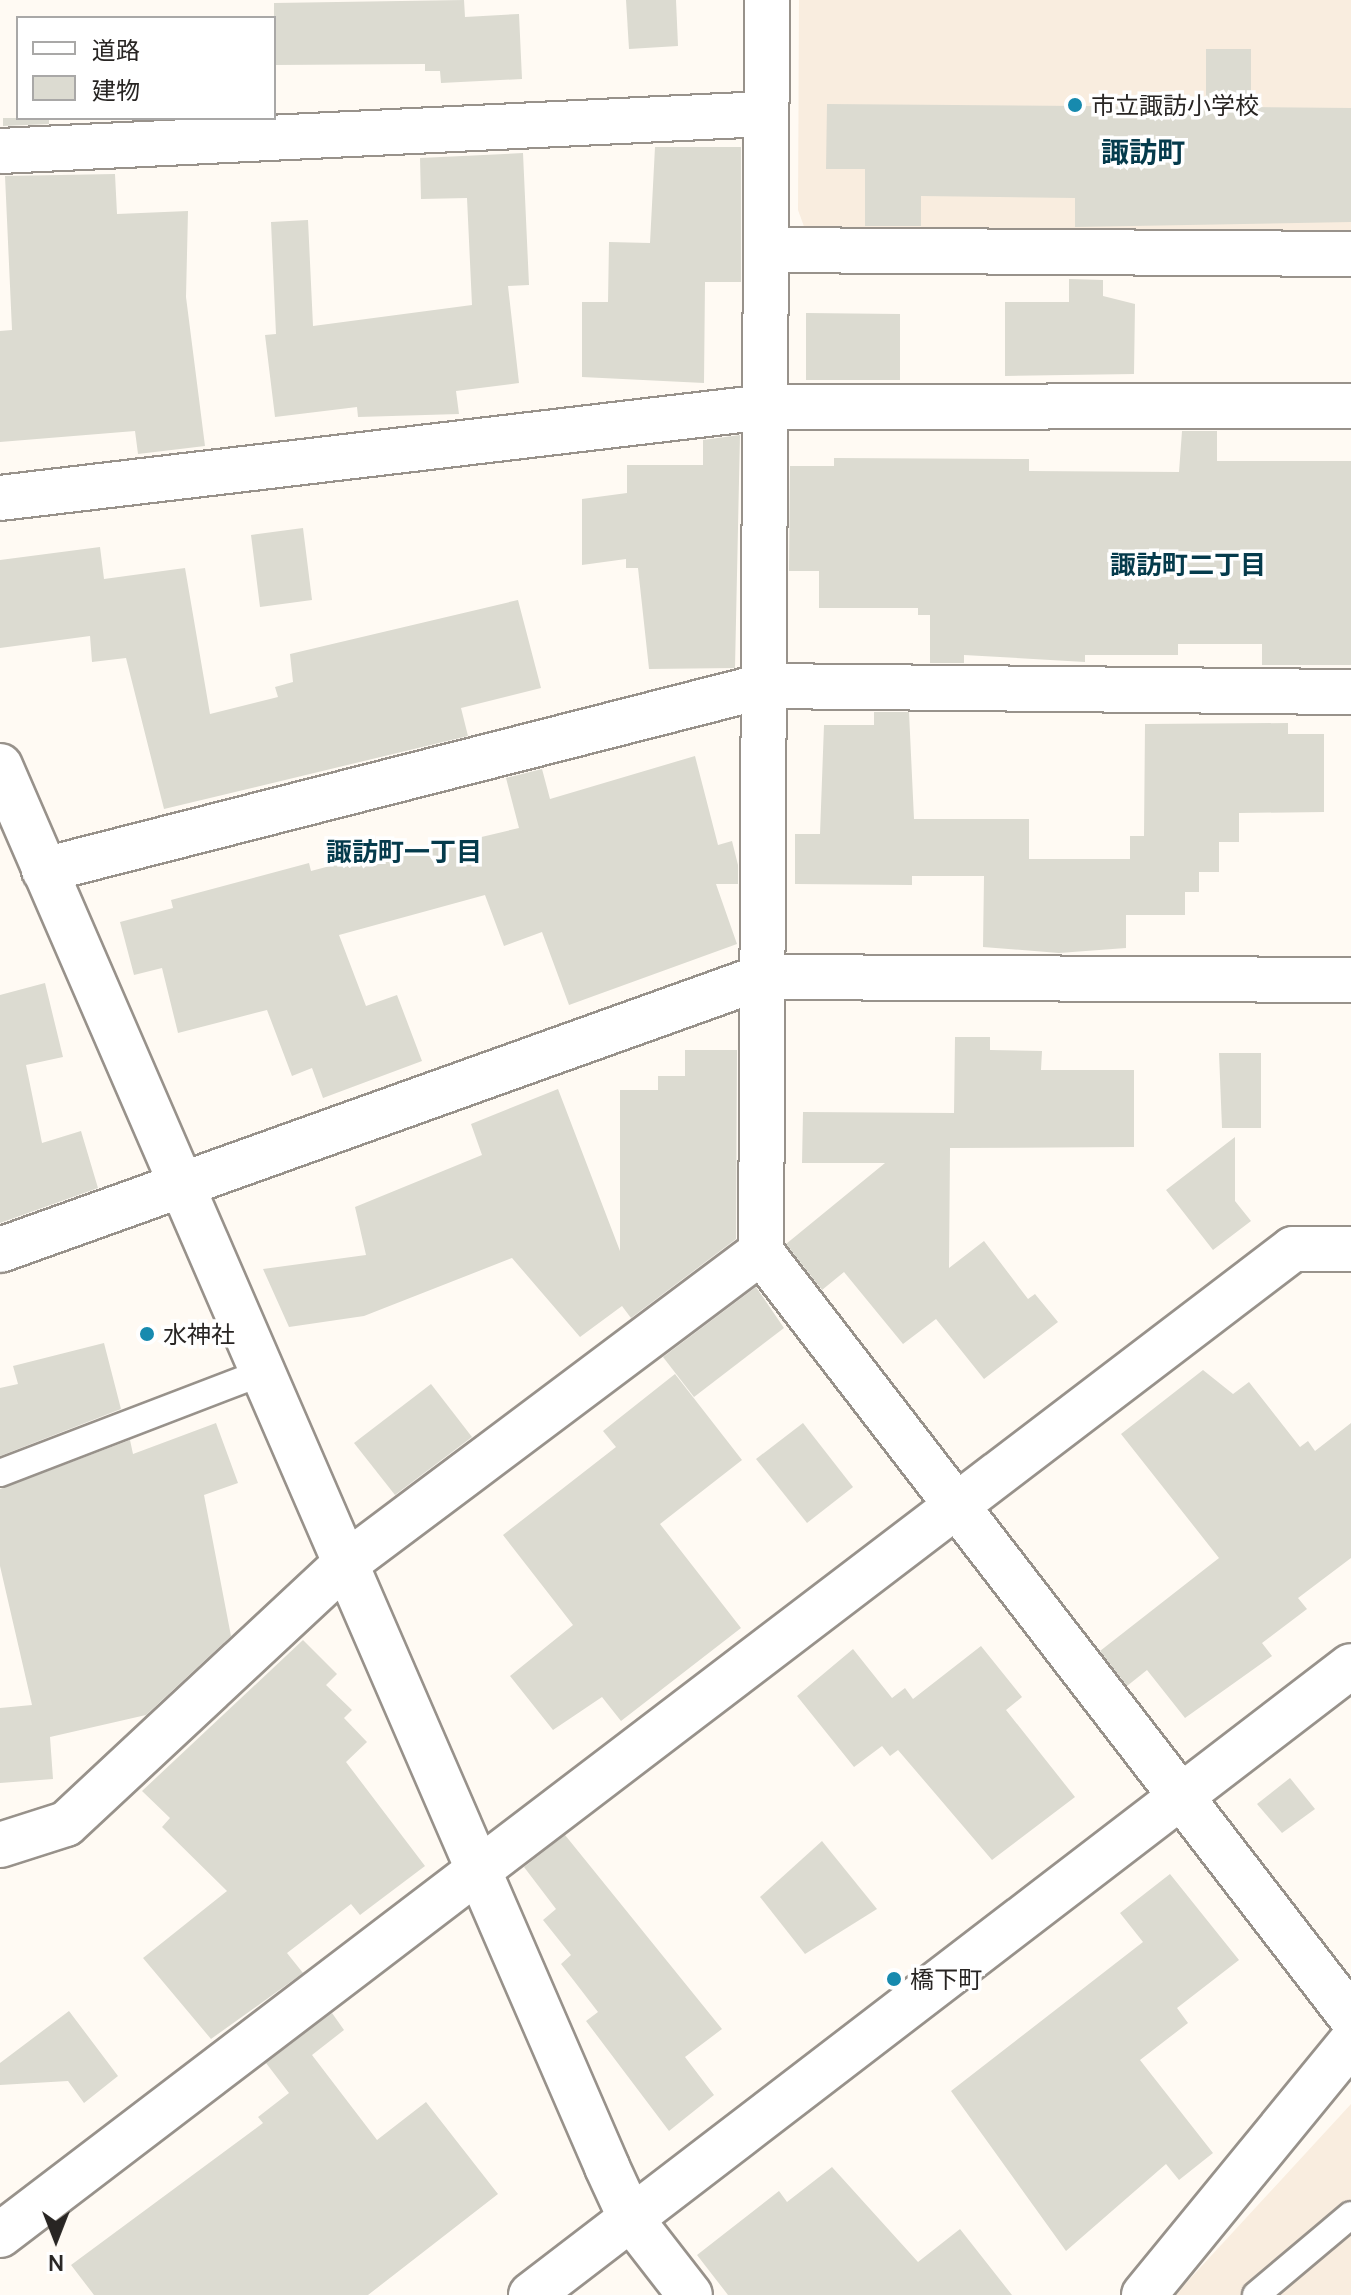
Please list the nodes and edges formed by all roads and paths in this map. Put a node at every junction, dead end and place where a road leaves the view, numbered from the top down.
1 (767, 0) edge
2 (766, 114) junction
3 (0, 151) edge
4 (766, 250) junction
5 (1351, 254) edge
6 (1351, 406) edge
7 (765, 407) junction
8 (0, 498) edge
9 (764, 686) junction
10 (1351, 692) edge
11 (0, 766) edge
12 (44, 870) junction
13 (762, 977) junction
14 (1351, 980) edge
15 (180, 1191) junction
16 (1351, 1249) edge
17 (0, 1250) edge
18 (761, 1252) junction
19 (260, 1373) junction
20 (0, 1473) edge
21 (955, 1506) junction
22 (344, 1565) junction
23 (1351, 1666) edge
24 (1177, 1797) junction
25 (0, 1845) edge
26 (476, 1876) junction
27 (1351, 2017) edge
28 (1351, 2042) edge
29 (1351, 2215) edge
30 (631, 2219) junction
31 (0, 2235) edge
32 (531, 2295) edge
33 (690, 2295) edge
34 (1144, 2295) edge
35 (1256, 2295) edge

1 - 2 street
2 - 3 street
2 - 4 street
4 - 5 street
4 - 7 street
6 - 7 street
7 - 8 street
7 - 9 street
9 - 10 street
9 - 12 street
9 - 13 street
11 - 12 street
12 - 15 street
13 - 14 street
13 - 15 street
13 - 18 street
15 - 17 street
15 - 19 street
16 - 21 street
18 - 21 street
18 - 22 street
19 - 20 lane
19 - 22 street
21 - 24 street
21 - 26 street
22 - 25 street
22 - 26 street
23 - 24 street
24 - 27 street
24 - 30 street
26 - 30 street
26 - 31 street
28 - 34 street
29 - 35 lane
30 - 32 street
30 - 33 street

